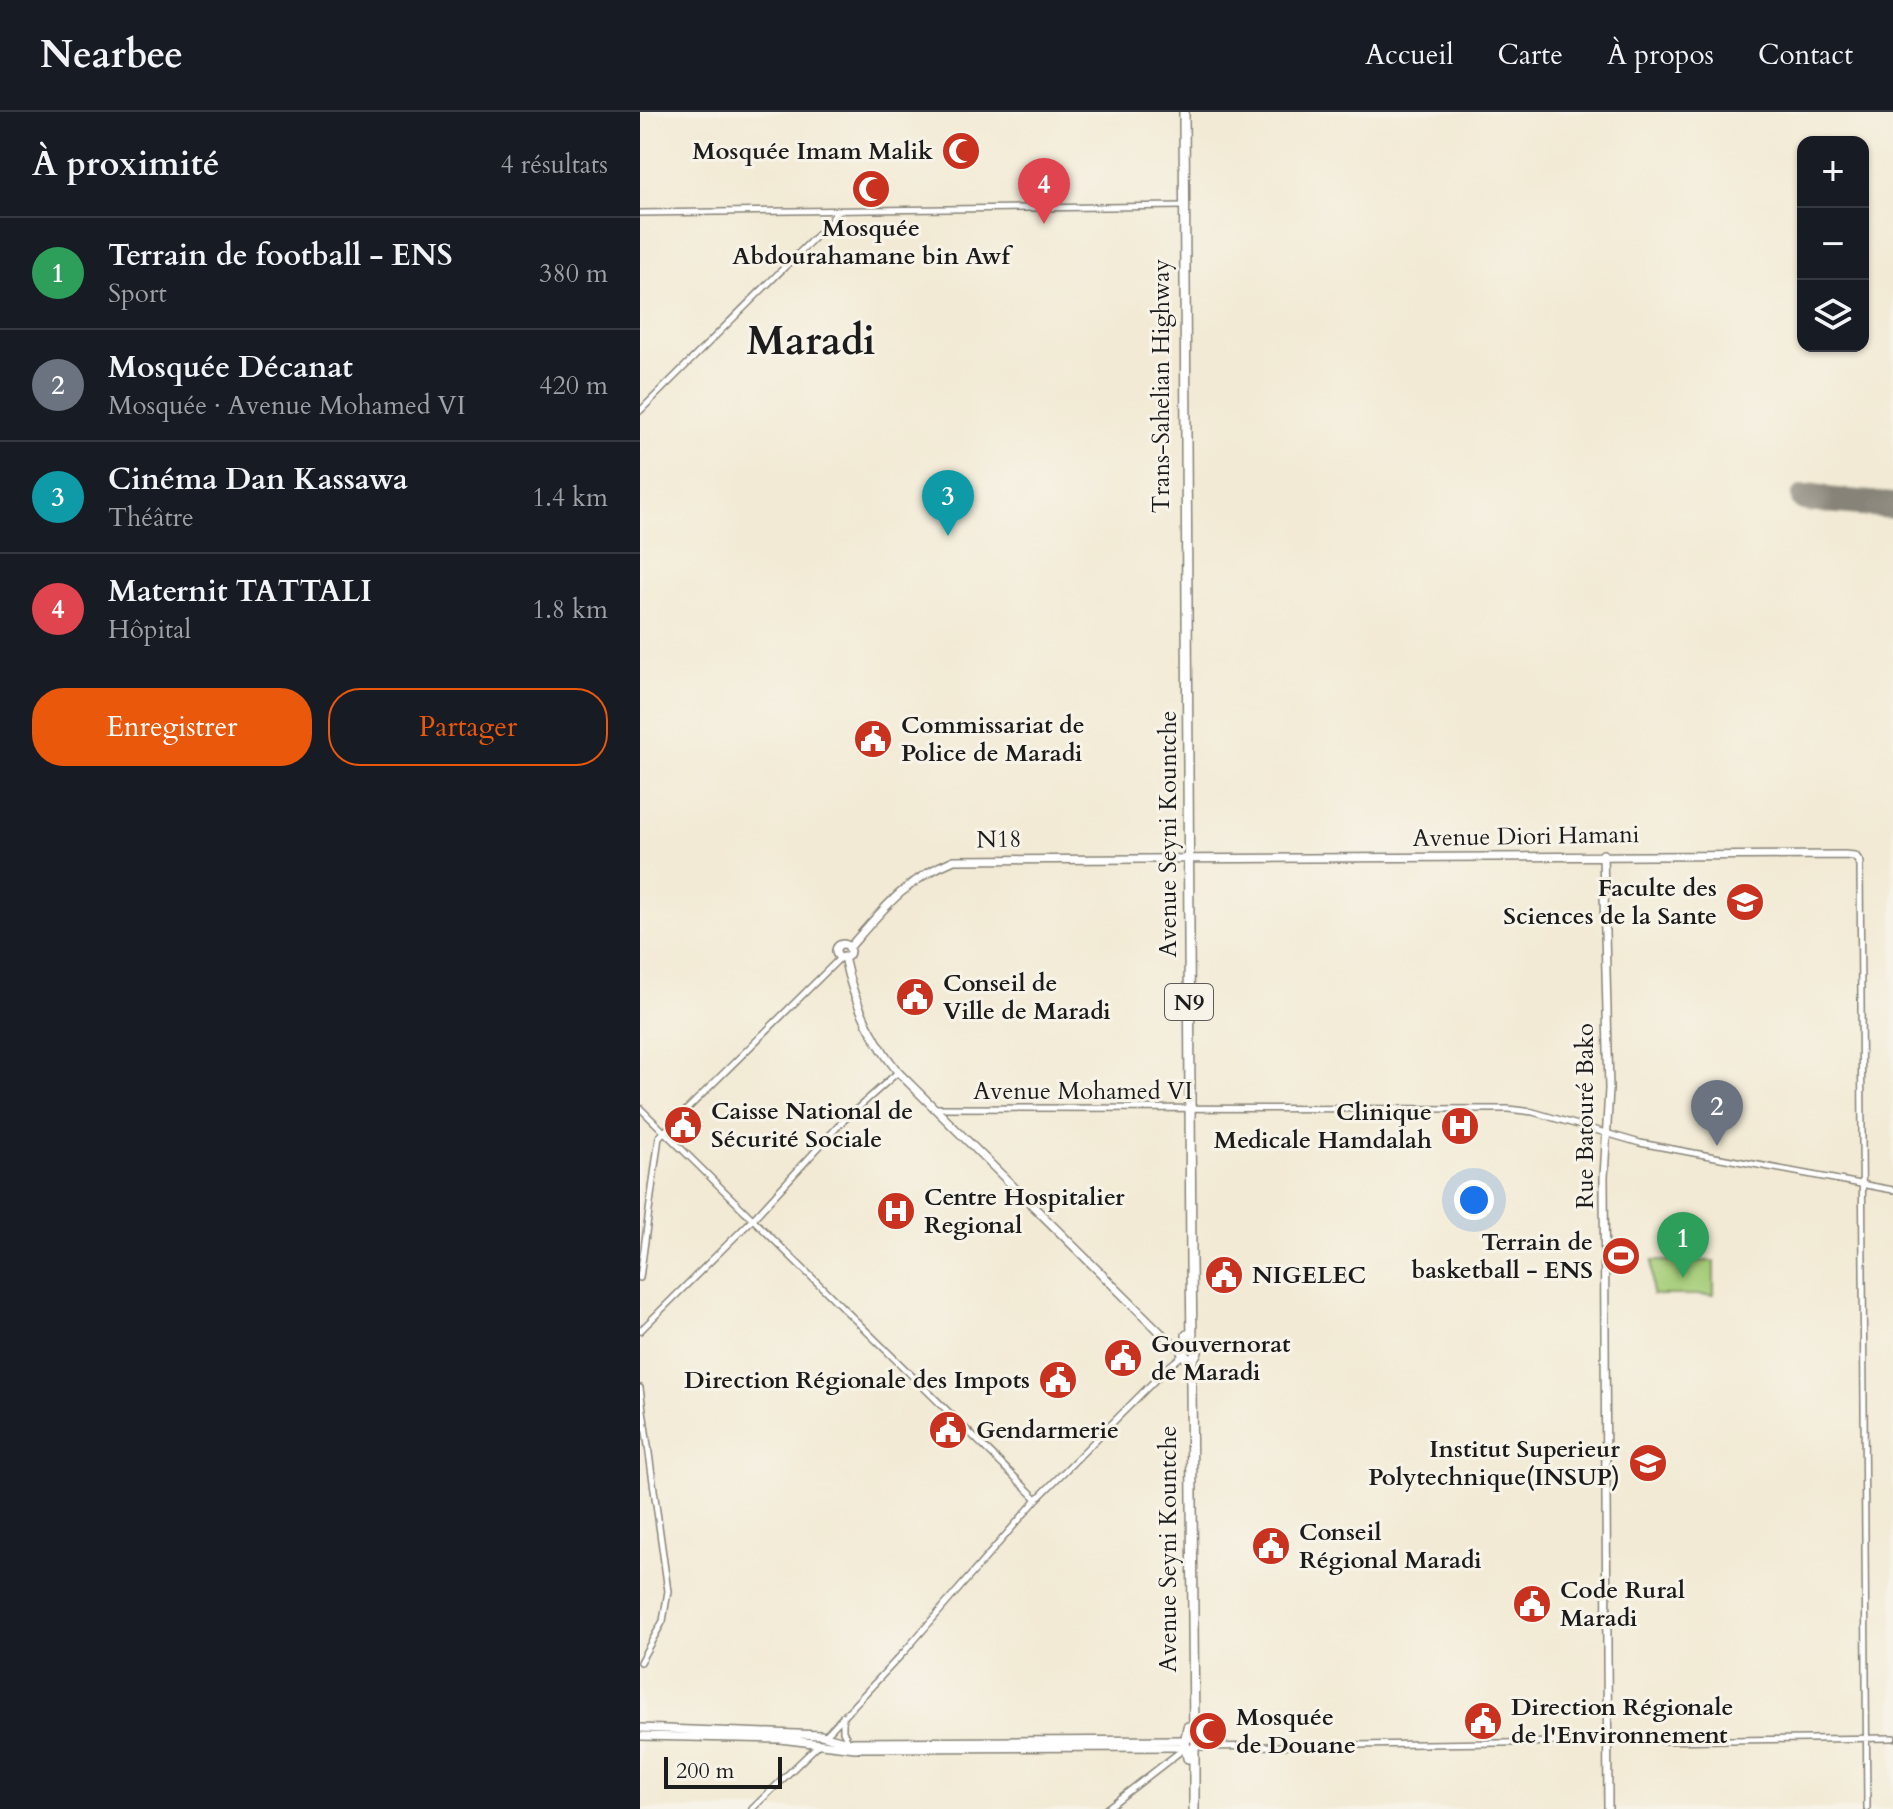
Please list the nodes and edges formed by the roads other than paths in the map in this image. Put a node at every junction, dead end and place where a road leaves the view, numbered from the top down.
1 (1182, 112) edge
2 (1182, 206) junction
3 (838, 209) junction
4 (640, 213) edge
5 (640, 411) edge
6 (1185, 658) joint
7 (1603, 854) junction
8 (1186, 857) junction
9 (1860, 863) joint
10 (843, 957) junction
11 (898, 1072) junction
12 (640, 1108) edge
13 (936, 1108) junction
14 (1188, 1110) junction
15 (664, 1131) junction
16 (1605, 1134) junction
17 (1862, 1184) junction
18 (1893, 1190) edge
19 (753, 1219) junction
20 (640, 1278) edge
21 (640, 1331) edge
22 (1187, 1352) junction
23 (640, 1388) edge
24 (1037, 1499) junction
25 (640, 1662) edge
26 (843, 1715) junction
27 (640, 1728) edge
28 (640, 1736) edge
29 (1865, 1738) junction
30 (1893, 1738) edge
31 (822, 1741) junction
32 (848, 1742) junction
33 (1607, 1742) junction
34 (1191, 1743) junction
35 (752, 1809) edge
36 (1106, 1809) edge
37 (1192, 1809) edge
38 (1608, 1809) edge
39 (1867, 1809) edge

1 - 2 highway, Trans-Sahelian Highway / N9
2 - 3 street
2 - 6 highway, Trans-Sahelian Highway / N9
3 - 4 street
3 - 5 street
6 - 8 highway, Avenue Seyni Kountche / N9
7 - 8 main road, Avenue Diori Hamani
7 - 9 main road, Avenue Diori Hamani
7 - 16 main road, Rue Batouré Bako
8 - 10 main road, N18
8 - 14 highway, Avenue Seyni Kountche / N9
9 - 17 street
10 - 11 main road
10 - 15 street
11 - 13 main road
11 - 19 street
12 - 15 street
13 - 14 street, Avenue Mohamed VI
13 - 22 main road
14 - 16 street, Avenue Mohamed VI
14 - 22 highway, Avenue Seyni Kountche / N9
15 - 19 street
15 - 20 street
16 - 17 street, Avenue Mohamed VI
16 - 33 main road, Rue Batouré Bako
17 - 18 street, Avenue Mohamed VI
17 - 29 street
19 - 21 street
19 - 24 street
22 - 24 street
22 - 34 highway, Avenue Seyni Kountche / N9
23 - 25 street
24 - 26 street
26 - 31 street
26 - 32 street
27 - 31 main road
28 - 31 main road
29 - 30 street
29 - 33 street
29 - 39 street
31 - 32 main road
31 - 34 main road
31 - 35 street
32 - 34 main road
33 - 34 street
33 - 38 main road, Rue Batouré Bako
34 - 36 street
34 - 37 highway, Avenue Seyni Kountche / N9

